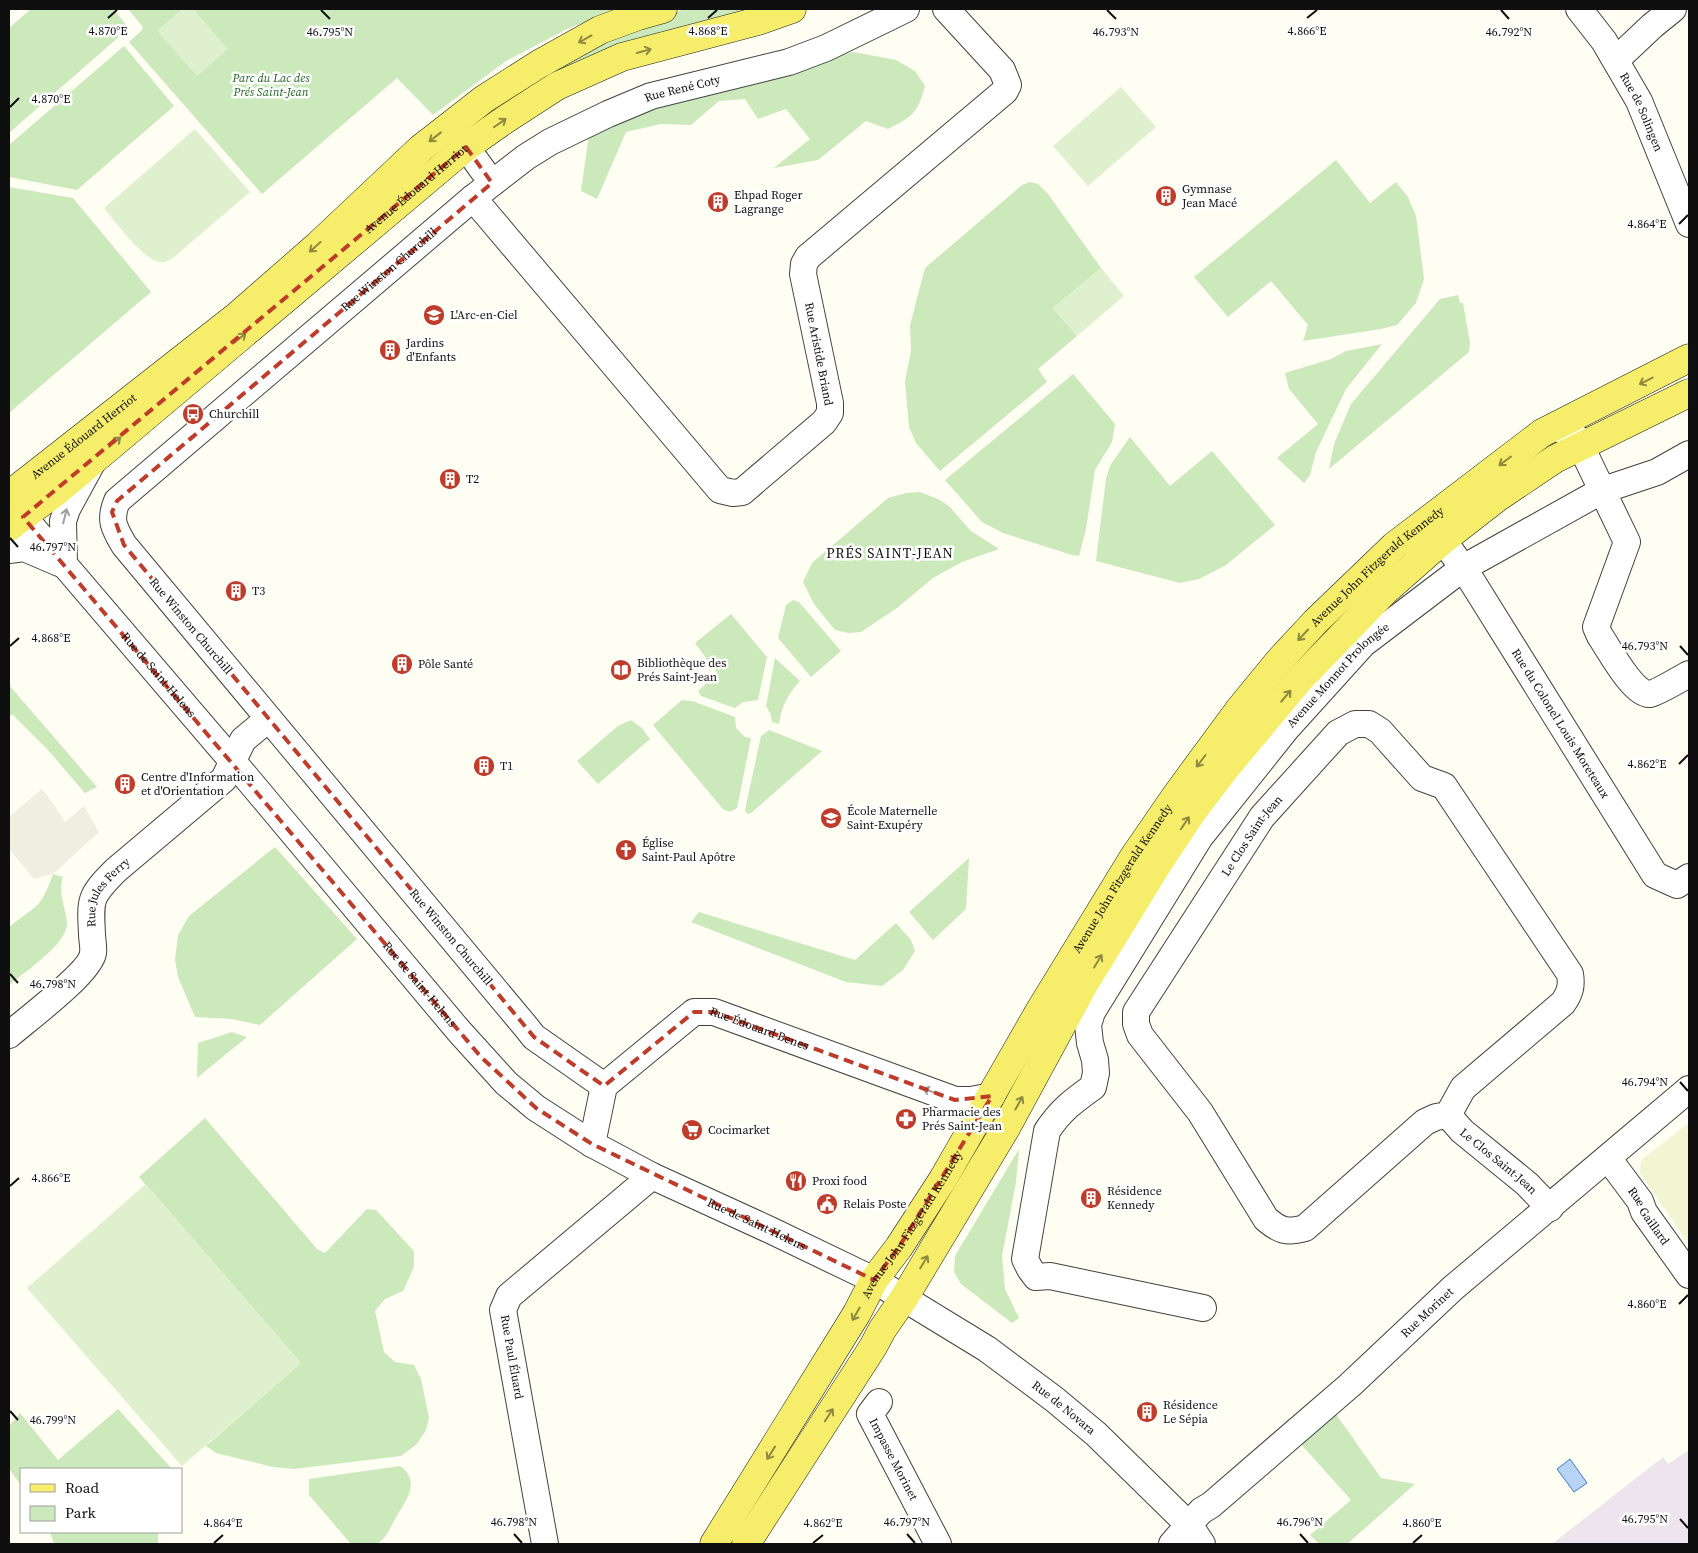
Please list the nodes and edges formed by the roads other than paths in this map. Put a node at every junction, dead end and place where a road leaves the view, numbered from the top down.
1 (663, 9) edge
2 (792, 9) edge
3 (906, 9) edge
4 (946, 9) edge
5 (1579, 9) edge
6 (1673, 9) edge
7 (1616, 60) junction
8 (466, 147) junction
9 (483, 191) junction
10 (1688, 216) edge
11 (1689, 358) edge
12 (1689, 393) edge
13 (1572, 437) junction
14 (1689, 454) edge
15 (93, 461) junction
16 (1603, 490) junction
17 (12, 510) edge
18 (1443, 540) junction
19 (9, 550) edge
20 (64, 565) junction
21 (1463, 568) junction
22 (1689, 674) edge
23 (268, 719) junction
24 (233, 763) junction
25 (1689, 877) edge
26 (9, 1035) edge
27 (604, 1086) junction
28 (1689, 1090) edge
29 (992, 1096) junction
30 (1448, 1115) junction
31 (592, 1144) junction
32 (1608, 1158) junction
33 (652, 1176) junction
34 (1550, 1208) junction
35 (1689, 1275) edge
36 (874, 1280) junction
37 (904, 1298) junction
38 (1203, 1308) dead end
39 (879, 1402) dead end
40 (1188, 1538) edge
41 (545, 1544) edge
42 (714, 1544) edge
43 (746, 1544) edge
44 (938, 1544) edge

1 -> 17 main road, Avenue Édouard Herriot
8 -> 2 main road, Avenue Édouard Herriot
3 - 9 street, Rue René Coty
4 - 9 street, Rue Aristide Briand
5 - 7 street, Rue de Solingen
6 - 7 street
7 - 10 street, Rue de Solingen
8 - 9 street
15 -> 8 main road, Avenue Édouard Herriot
9 - 23 street, Rue Winston Churchill
11 -> 13 main road, Avenue John Fitzgerald Kennedy
12 - 13 main road, Avenue John Fitzgerald Kennedy
13 - 16 street
13 - 18 main road, Avenue John Fitzgerald Kennedy
13 -> 29 main road, Avenue John Fitzgerald Kennedy
14 - 16 street, Avenue Monnot Prolongée
15 - 17 main road, Avenue Édouard Herriot
20 -> 15 street, Avenue Édouard Herriot
16 - 21 street, Avenue Monnot Prolongée
16 - 22 street
17 - 20 street, Rue de Saint-Helens
18 - 21 street, Rue du Colonel Louis Moreteaux
37 -> 18 main road, Avenue John Fitzgerald Kennedy
19 - 20 street, Rue de Saint-Helens
20 - 24 street, Rue de Saint-Helens
21 - 25 street, Rue du Colonel Louis Moreteaux
21 - 38 street, Avenue Monnot Prolongée
23 - 24 street, Rue Jules Ferry
23 - 27 street, Rue Winston Churchill
24 - 26 street, Rue Jules Ferry
24 - 31 street, Rue de Saint-Helens
29 -> 27 street, Rue Édouard Benes
27 - 31 street
28 - 32 street, Rue Morinet
29 - 36 main road, Avenue John Fitzgerald Kennedy
30 - 30 street, Le Clos Saint-Jean
30 - 34 street, Le Clos Saint-Jean
31 - 33 street, Rue de Saint-Helens
32 - 34 street, Rue Morinet
32 - 35 street, Rue Gaillard
33 - 36 street, Rue de Saint-Helens
33 - 41 street, Rue Paul Éluard
34 - 40 street, Rue Morinet
36 - 37 street, Rue de Saint-Helens
36 -> 42 main road, Avenue John Fitzgerald Kennedy
37 - 40 street, Rue de Novara
43 -> 37 main road, Avenue John Fitzgerald Kennedy
39 - 44 street, Impasse Morinet

